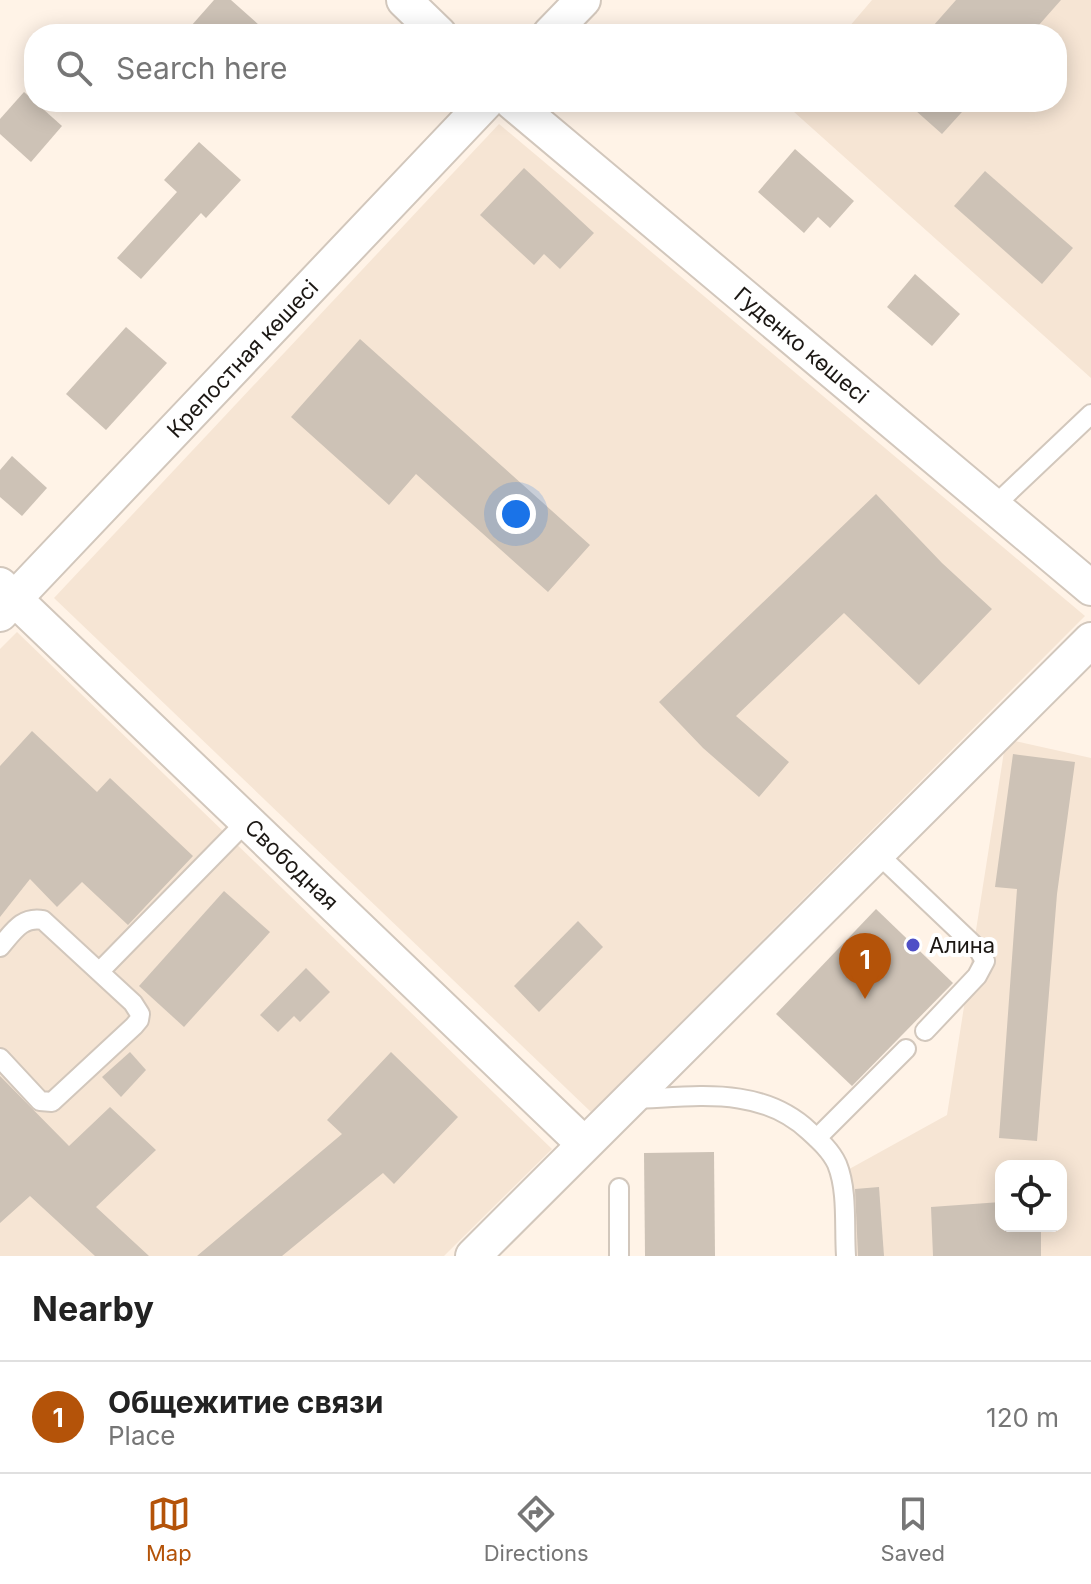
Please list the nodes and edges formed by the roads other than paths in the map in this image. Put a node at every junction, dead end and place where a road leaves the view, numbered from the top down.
1 (404, 0) edge
2 (583, 0) edge
3 (429, 24) edge
4 (560, 24) edge
5 (476, 112) edge
6 (524, 112) edge
7 (1091, 414) edge
8 (994, 506) junction
9 (1091, 588) edge
10 (5, 599) edge
11 (1091, 640) edge
12 (247, 821) junction
13 (878, 854) junction
14 (0, 947) edge
15 (100, 971) junction
16 (925, 1031) dead end
17 (906, 1049) dead end
18 (0, 1058) edge
19 (630, 1099) junction
20 (817, 1138) junction
21 (584, 1144) junction
22 (619, 1188) dead end
23 (473, 1256) edge
24 (619, 1256) edge
25 (846, 1256) edge

1 - 3 street
2 - 4 street
5 - 10 street, Крепостная көшесі
6 - 8 street, Гуденко көшесі
7 - 8 lane
8 - 9 street, Гуденко көшесі
10 - 12 street, Свободная
11 - 13 street
12 - 15 lane
12 - 21 street, Свободная
13 - 16 lane
13 - 19 street
14 - 15 lane
15 - 18 lane
17 - 20 lane
19 - 20 lane
19 - 21 street
20 - 25 lane
21 - 23 street
22 - 24 lane

